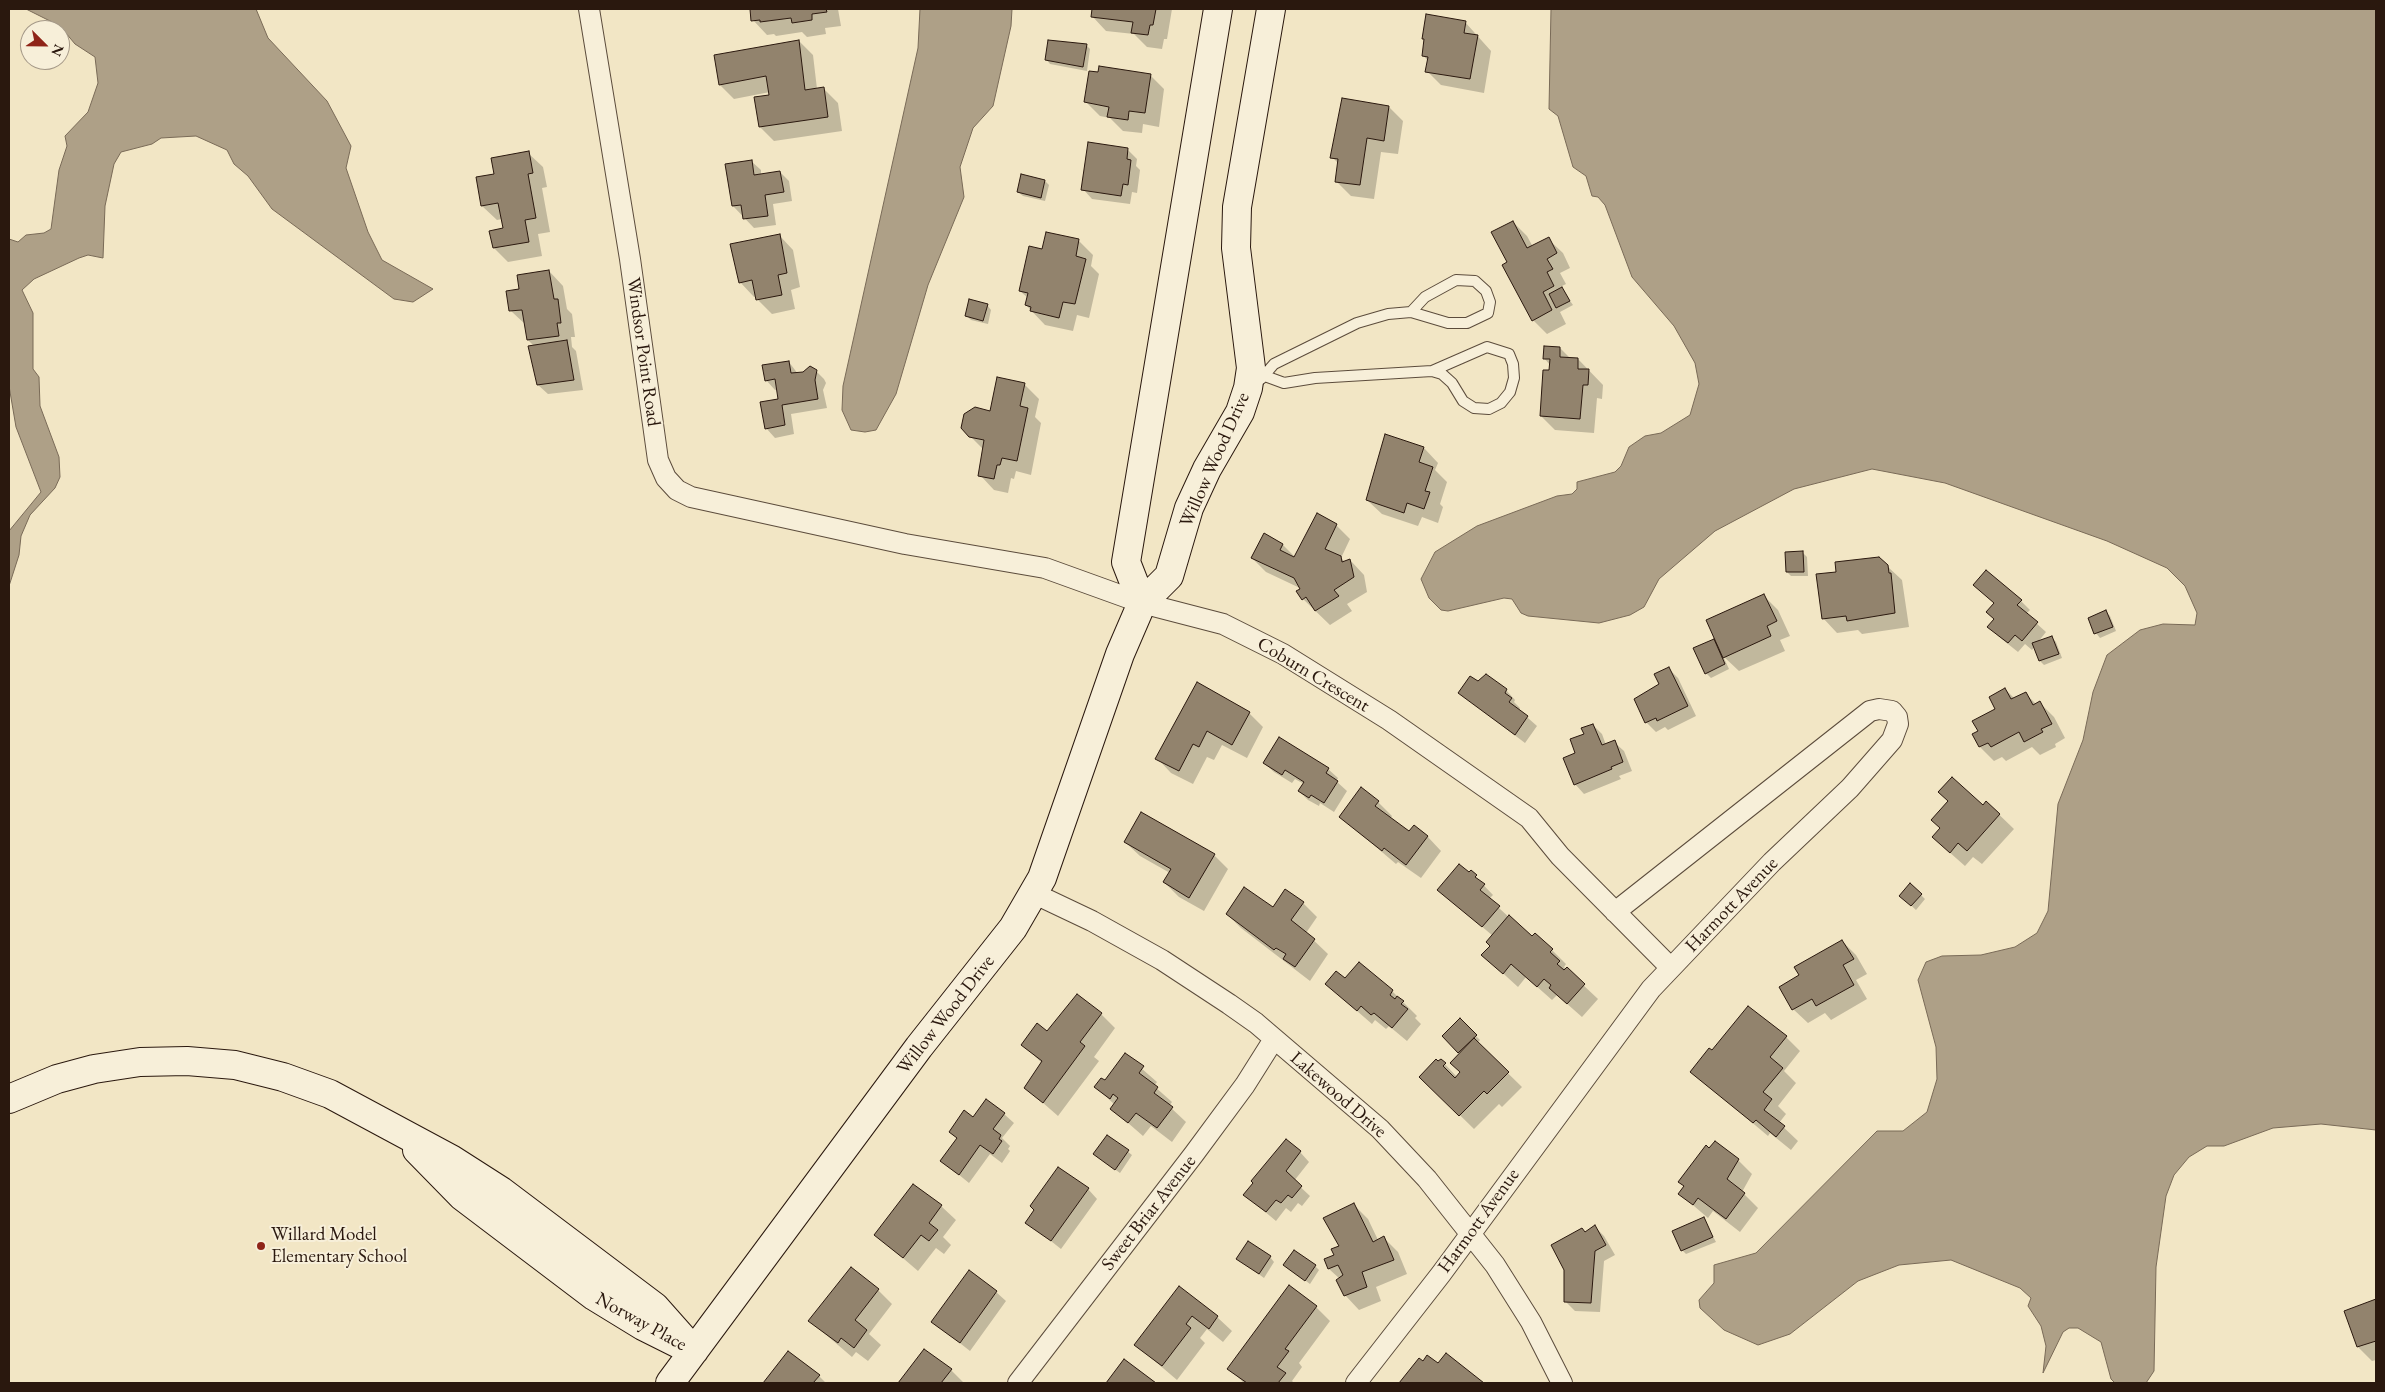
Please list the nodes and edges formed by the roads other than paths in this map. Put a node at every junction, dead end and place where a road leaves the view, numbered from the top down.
1 (589, 9) edge
2 (1218, 9) edge
3 (1271, 9) edge
4 (1411, 312) junction
5 (1432, 371) junction
6 (1256, 382) junction
7 (873, 537) joint
8 (1142, 603) junction
9 (1033, 893) junction
10 (1615, 912) junction
11 (1671, 968) junction
12 (1274, 1039) junction
13 (9, 1099) edge
14 (1471, 1232) junction
15 (694, 1351) junction
16 (670, 1383) edge
17 (1018, 1383) edge
18 (1356, 1383) edge
19 (1562, 1383) edge

1 - 7 street, Windsor Point Road
2 - 8 street
3 - 6 street, Willow Wood Drive
4 - 4 lane
4 - 6 lane
5 - 5 lane
5 - 6 lane
6 - 8 street, Willow Wood Drive
7 - 8 street, Coburn Crescent
8 - 9 street, Willow Wood Drive
8 - 10 street, Coburn Crescent
9 - 12 street, Lakewood Drive
9 - 15 street, Willow Wood Drive
10 - 11 street, Coburn Crescent
10 - 11 street, Harmott Avenue
11 - 14 street, Harmott Avenue
12 - 14 street, Lakewood Drive
12 - 17 street, Sweet Briar Avenue
13 - 15 street, Norway Place
14 - 18 street, Harmott Avenue
14 - 19 street, Lakewood Drive
15 - 16 street, Willow Wood Drive

